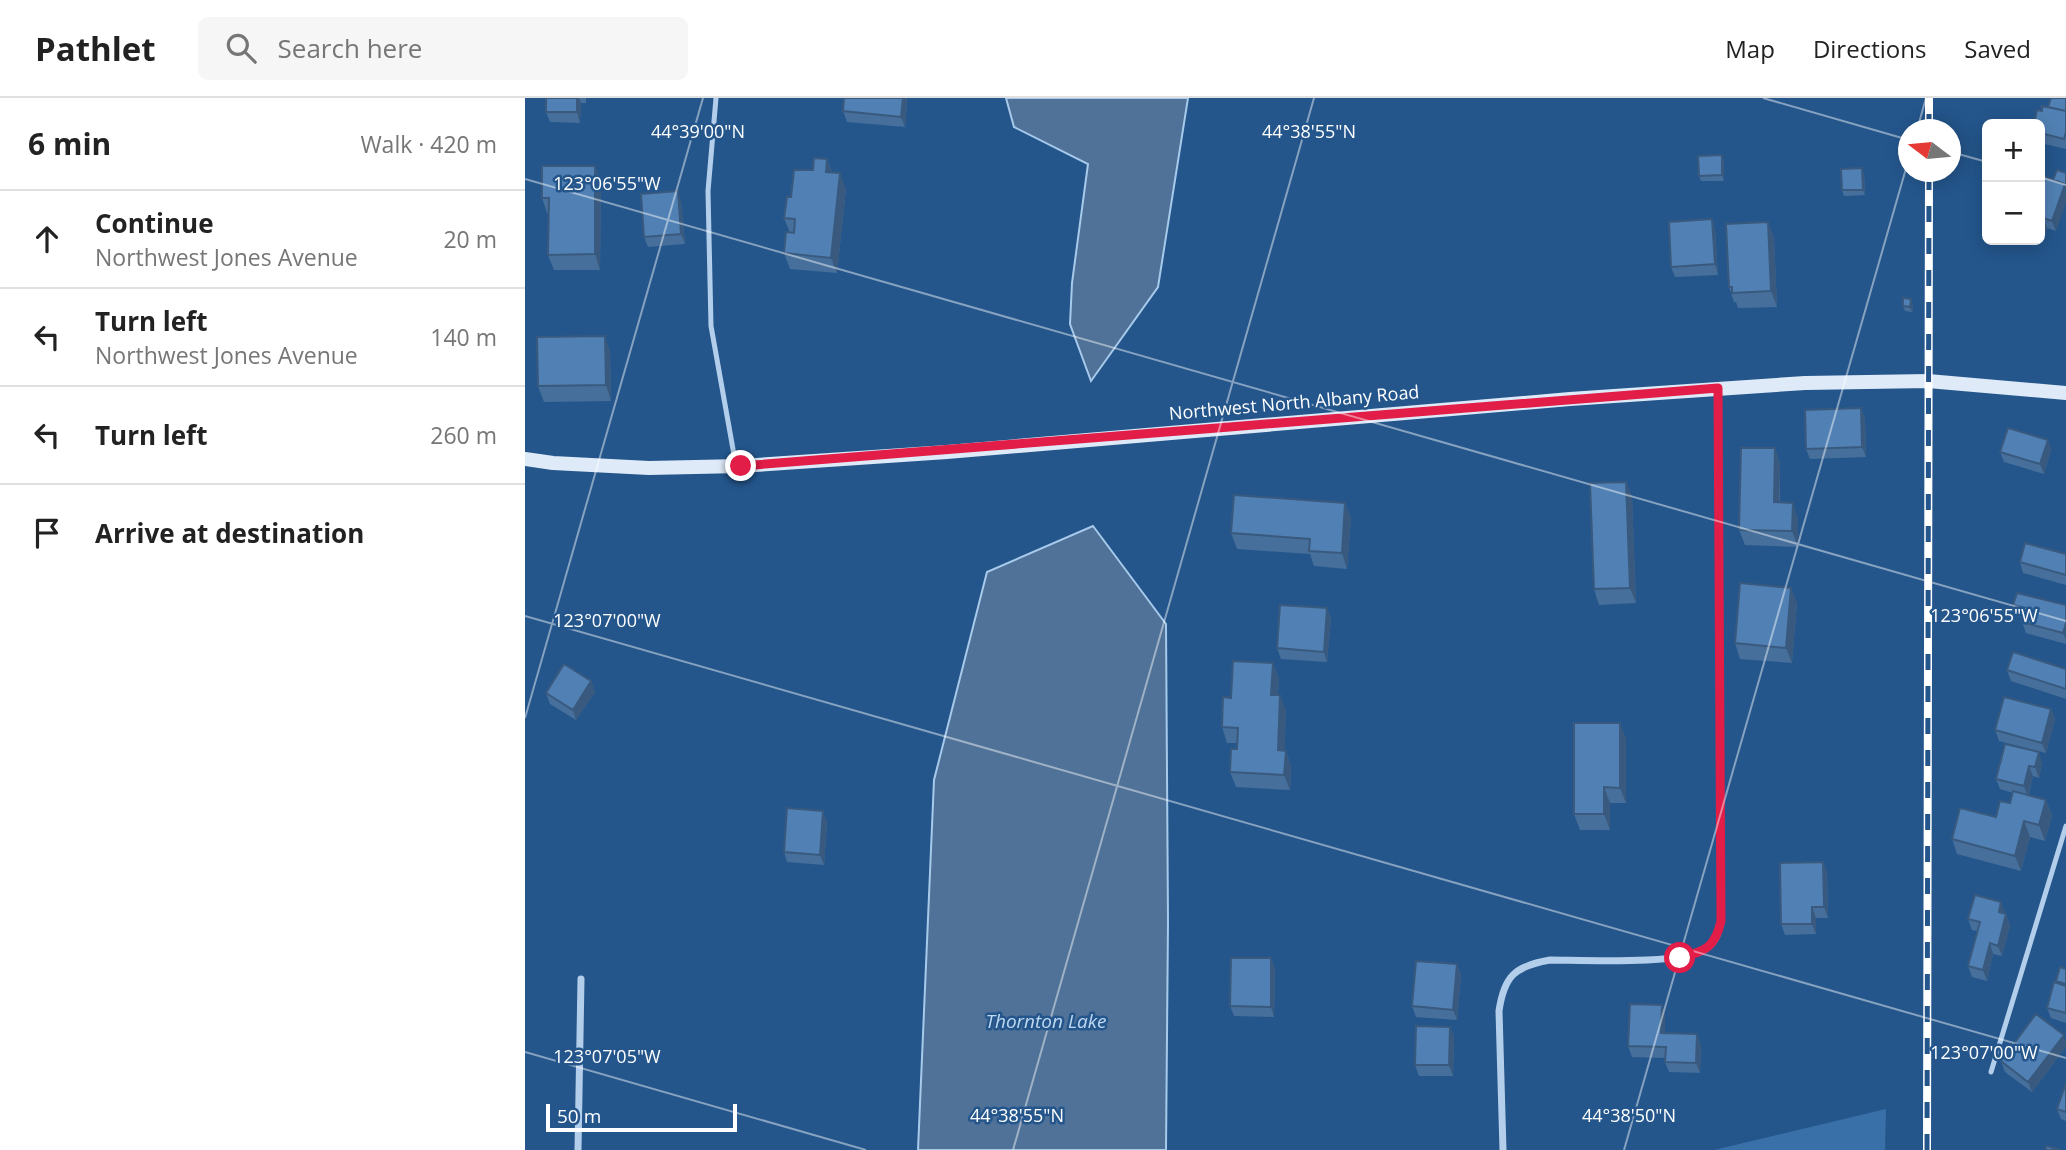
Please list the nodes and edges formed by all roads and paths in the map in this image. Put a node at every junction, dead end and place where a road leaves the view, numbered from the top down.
1 (716, 98) edge
2 (1718, 388) junction
3 (2066, 393) edge
4 (525, 459) edge
5 (736, 466) junction
6 (2066, 826) edge
7 (581, 979) dead end
8 (1991, 1072) dead end
9 (577, 1150) edge
10 (1503, 1150) edge

1 - 5 lane
2 - 3 main road, Northwest North Albany Road
2 - 5 main road, Northwest North Albany Road
2 - 10 street
4 - 5 main road, Northwest North Albany Road
6 - 8 lane
7 - 9 street

